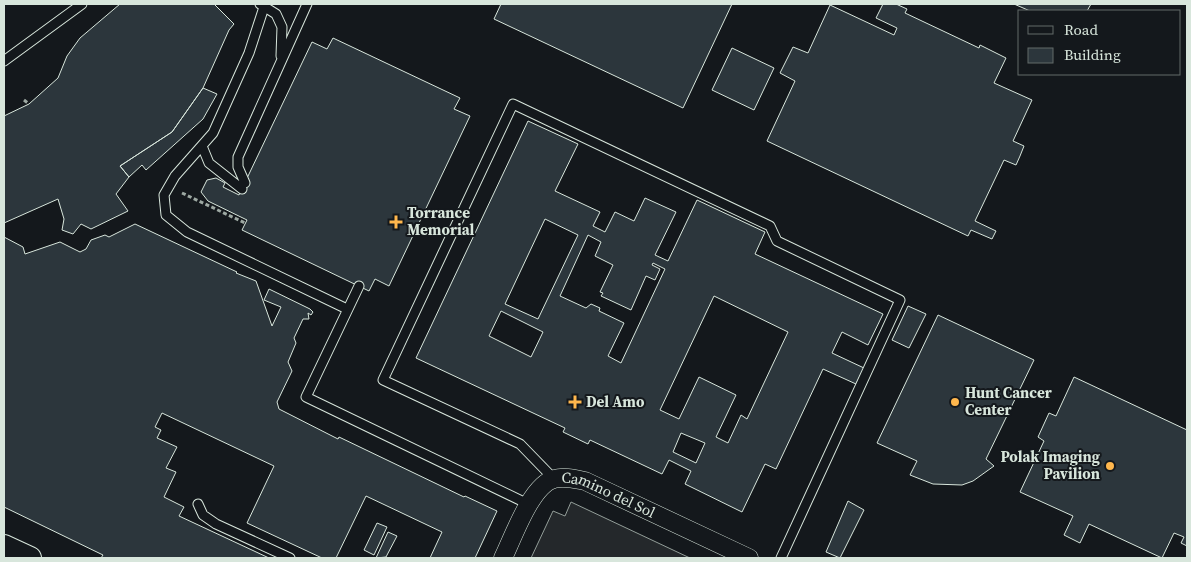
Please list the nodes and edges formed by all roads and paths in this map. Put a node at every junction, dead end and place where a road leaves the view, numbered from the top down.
1 (82, 4) edge
2 (307, 4) edge
3 (263, 5) edge
4 (281, 60) junction
5 (4, 61) edge
6 (24, 100) dead end
7 (29, 104) dead end
8 (202, 146) junction
9 (182, 193) dead end
10 (245, 223) dead end
11 (359, 286) dead end
12 (347, 310) junction
13 (554, 479) junction
14 (198, 504) dead end
15 (528, 504) junction
16 (4, 546) edge
17 (30, 558) edge
18 (290, 558) edge
19 (503, 558) edge
20 (749, 558) edge
21 (781, 558) edge

1 - 5 lane
2 - 4 lane
3 - 4 lane
3 - 8 lane
4 - 8 lane
6 - 7 path
8 - 12 lane
9 - 10 path
11 - 12 lane
12 - 15 lane
13 - 15 street, Camino del Sol
13 - 20 street, Camino del Sol
13 - 21 lane
14 - 18 lane
15 - 19 street, Camino del Sol
16 - 17 street

